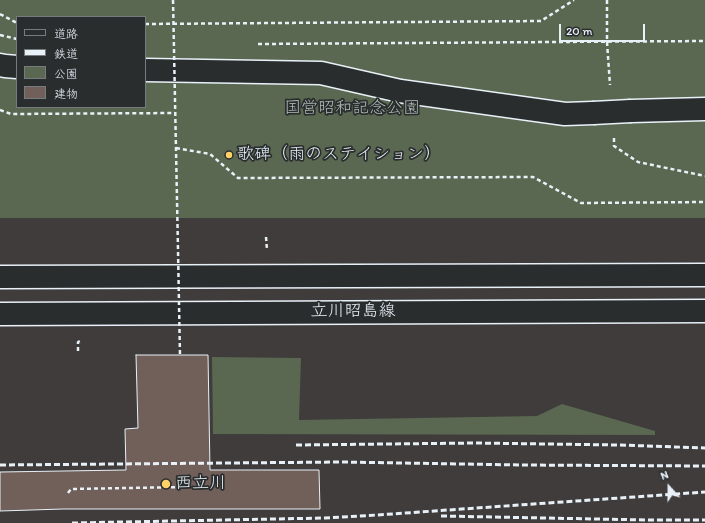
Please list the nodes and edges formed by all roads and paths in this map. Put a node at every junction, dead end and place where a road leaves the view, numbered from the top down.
1 (173, 0) edge
2 (574, 0) edge
3 (0, 14) edge
4 (16, 22) edge
5 (146, 24) edge
6 (0, 35) edge
7 (16, 39) edge
8 (705, 41) edge
9 (169, 44) dead end
10 (177, 44) dead end
11 (257, 44) dead end
12 (0, 65) edge
13 (16, 67) edge
14 (146, 70) edge
15 (705, 109) edge
16 (0, 110) edge
17 (175, 113) junction
18 (176, 148) junction
19 (705, 202) edge
20 (266, 237) dead end
21 (267, 250) dead end
22 (705, 275) edge
23 (0, 277) edge
24 (705, 311) edge
25 (0, 314) edge
26 (78, 342) dead end
27 (78, 351) dead end
28 (180, 356) dead end
29 (183, 487) dead end
30 (68, 493) dead end

1 - 17 path, bridge
2 - 5 path
3 - 4 path
6 - 7 path
8 - 11 path
9 - 10 path
12 - 13 main road
14 - 15 main road, bridge
16 - 17 path
17 - 18 path, bridge
18 - 19 path
18 - 28 path, bridge
20 - 21 path
22 - 23 main road
24 - 25 main road, 立川昭島線
26 - 27 path
29 - 30 path

